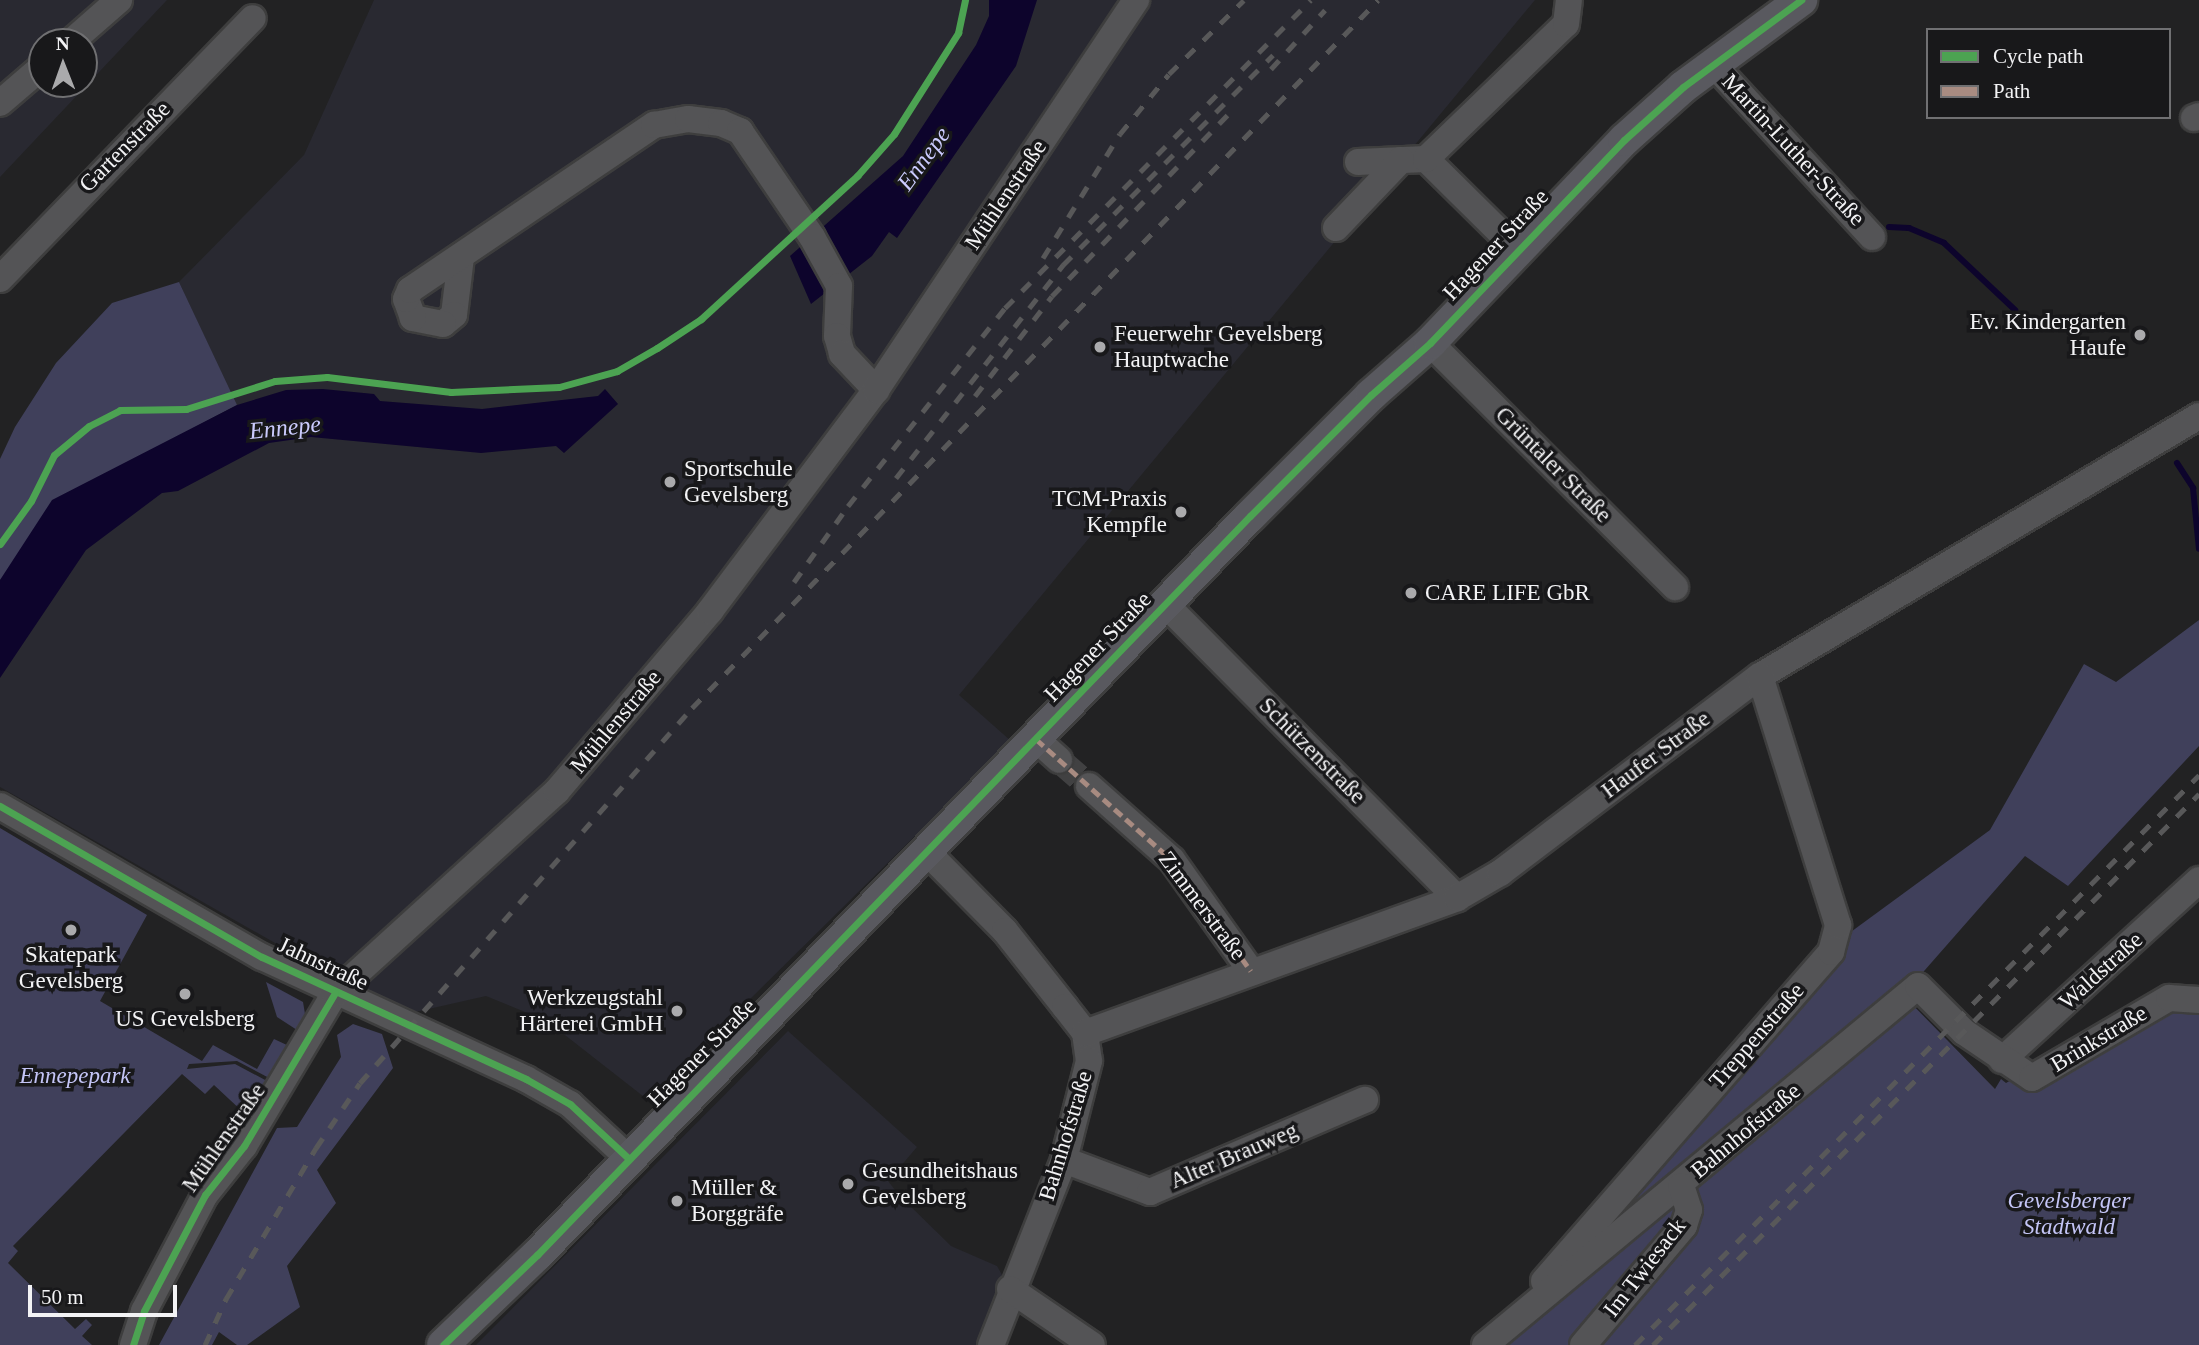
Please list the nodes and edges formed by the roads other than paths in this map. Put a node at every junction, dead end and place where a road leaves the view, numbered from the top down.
1 (119, 0) edge
2 (1136, 0) edge
3 (1569, 0) edge
4 (1801, 0) edge
5 (253, 18) dead end
6 (87, 28) edge
7 (1713, 64) junction
8 (28, 79) edge
9 (0, 103) edge
10 (1413, 160) junction
11 (1358, 162) dead end
12 (1336, 228) dead end
13 (1872, 237) dead end
14 (1517, 249) junction
15 (461, 257) dead end
16 (0, 279) edge
17 (1430, 343) junction
18 (876, 390) junction
19 (2199, 416) edge
20 (1675, 587) dead end
21 (1166, 605) junction
22 (1760, 676) junction
23 (1036, 739) junction
24 (1059, 760) tunnel mouth
25 (1088, 786) tunnel mouth
26 (0, 806) edge
27 (926, 851) junction
28 (2199, 880) edge
29 (1457, 898) junction
30 (1251, 971) junction
31 (335, 993) junction
32 (2199, 1000) edge
33 (1085, 1033) junction
34 (2002, 1060) junction
35 (1364, 1101) dead end
36 (627, 1157) junction
37 (1064, 1160) junction
38 (1681, 1186) junction
39 (1010, 1289) junction
40 (1490, 1341) edge
41 (133, 1345) edge
42 (443, 1345) edge
43 (991, 1345) edge
44 (1092, 1345) edge
45 (1583, 1345) edge

1 - 6 street
2 - 18 street, Mühlenstraße
3 - 10 street
4 - 7 main road, Hagener Straße
5 - 16 street, Gartenstraße
7 - 13 street, Martin-Luther-Straße
7 - 14 main road, Hagener Straße
8 - 9 street
10 - 11 street
10 - 12 street
10 - 14 street
14 - 17 main road, Hagener Straße
15 - 18 street
17 - 20 street, Grüntaler Straße
17 - 21 main road, Hagener Straße
18 - 31 street, Mühlenstraße
19 - 22 street, Haufer Straße
21 - 23 main road, Hagener Straße
21 - 29 street, Schützenstraße
22 - 29 street, Haufer Straße
22 - 40 street, Treppenstraße
23 - 24 street
23 - 27 main road, Hagener Straße
25 - 30 street, Zimmerstraße
26 - 31 street, Jahnstraße
27 - 33 street
27 - 36 main road, Hagener Straße
28 - 34 street, Waldstraße
29 - 30 street, Haufer Straße
30 - 33 street, Haufer Straße
31 - 36 street, Jahnstraße
31 - 41 street, Mühlenstraße
32 - 34 street, Brinkstraße
33 - 37 street, Bahnhofstraße
34 - 38 street, Bahnhofstraße
35 - 37 street, Alter Brauweg
36 - 42 main road, Hagener Straße
37 - 39 street, Bahnhofstraße
38 - 40 street, Bahnhofstraße
38 - 45 street, Im Twiesack
39 - 43 street, Bahnhofstraße
39 - 44 street

